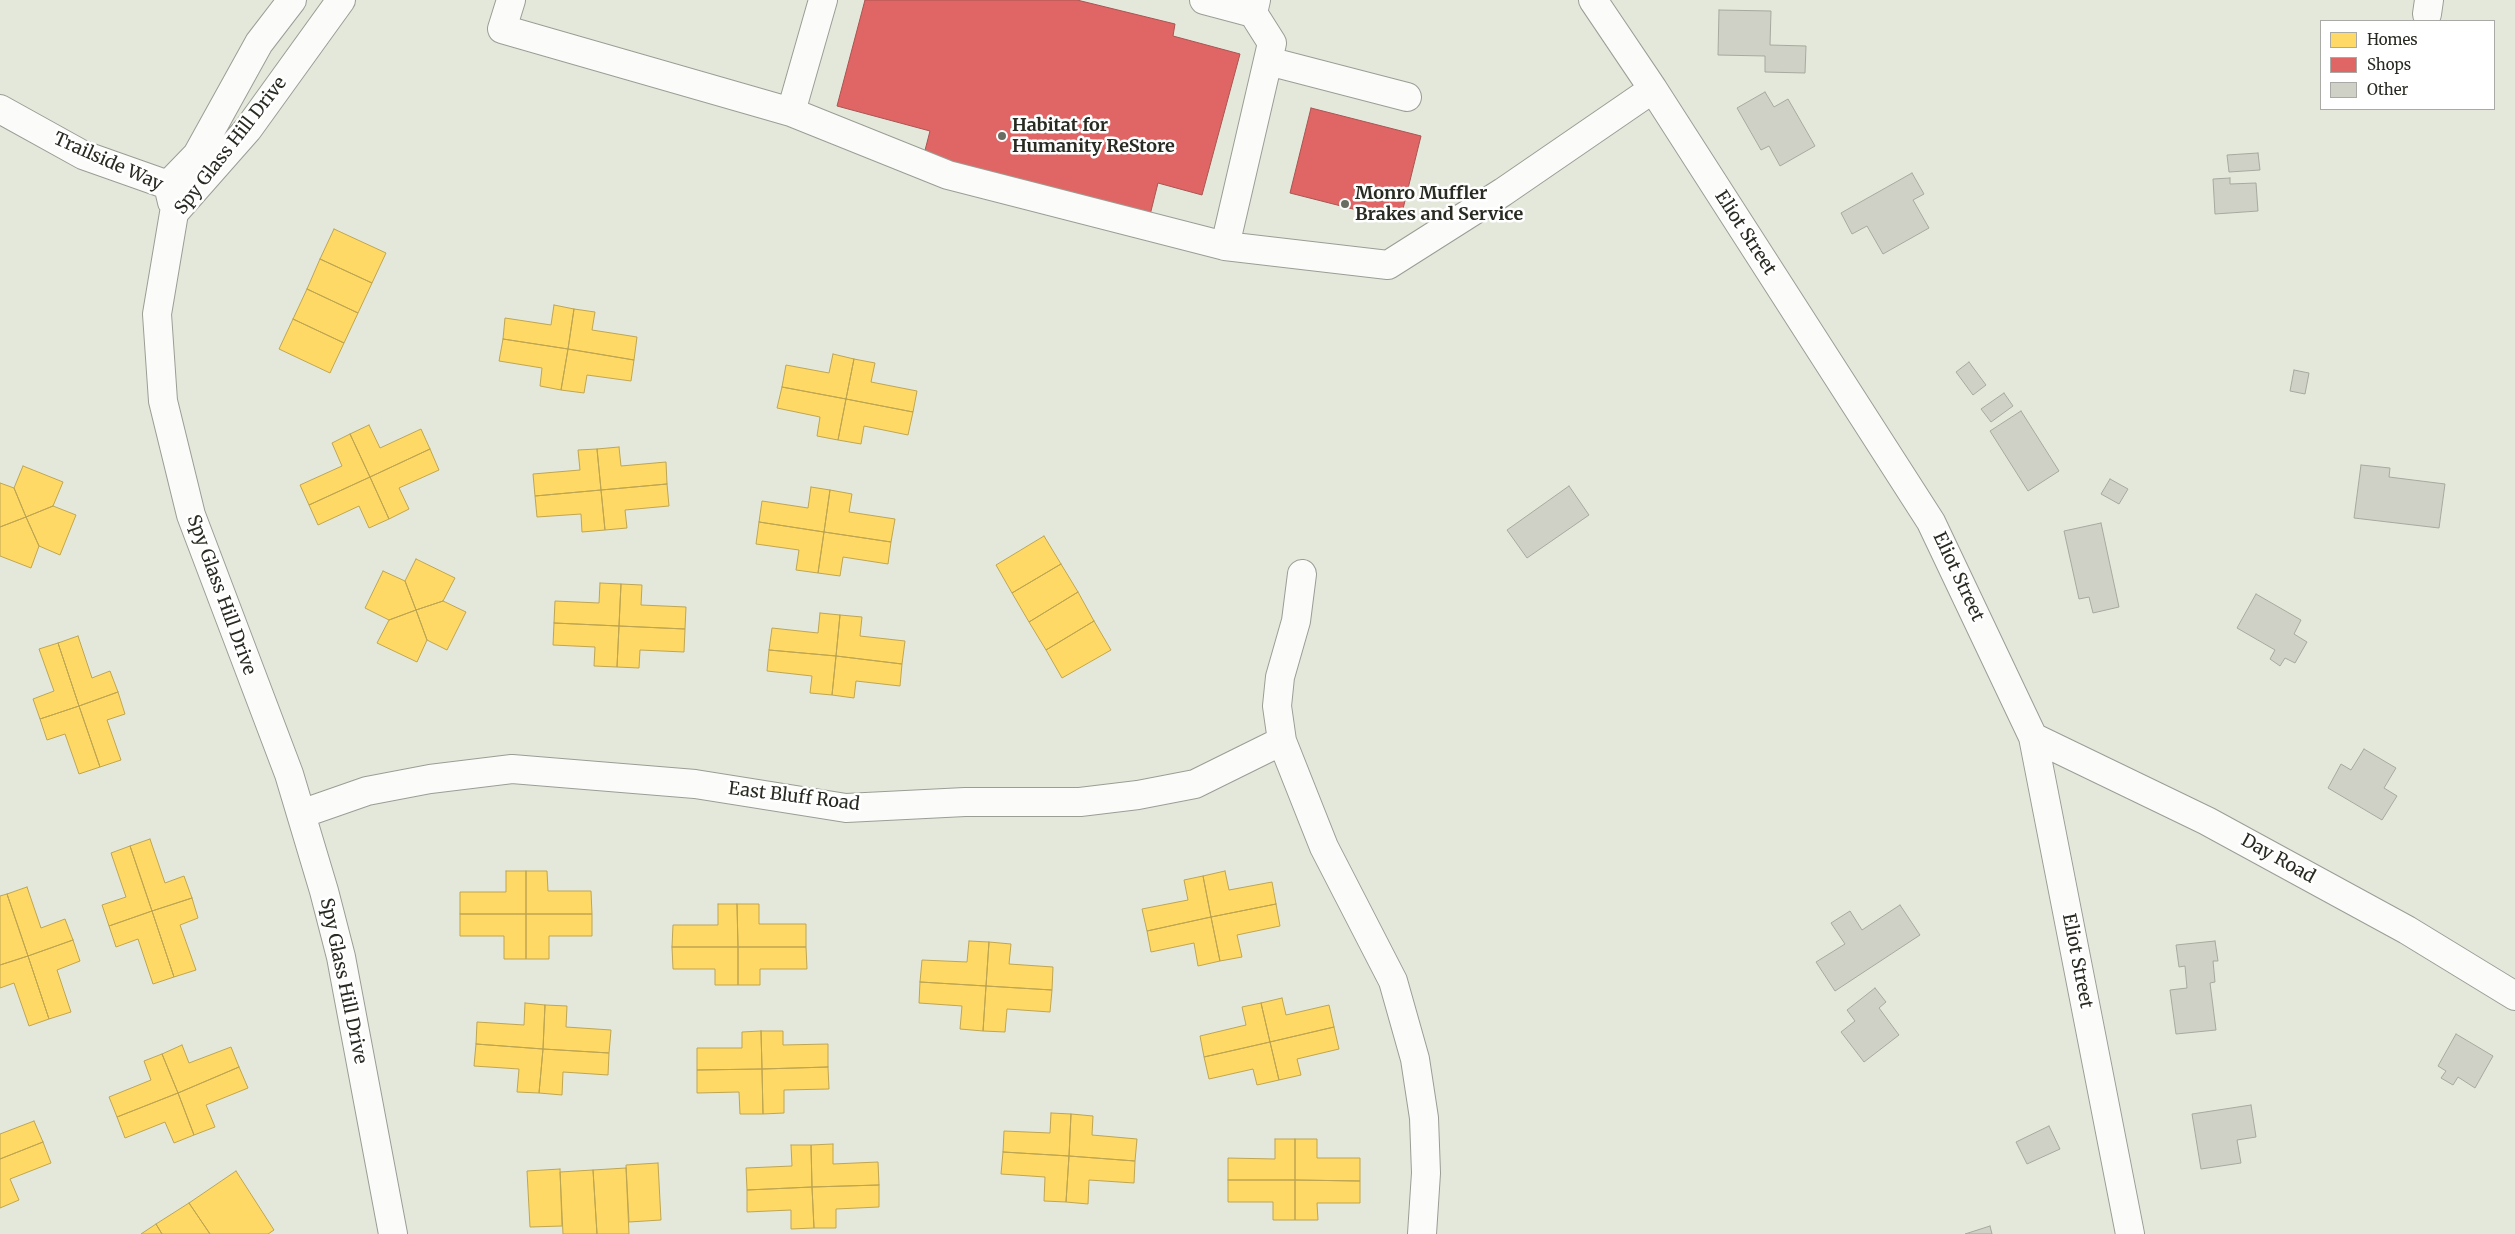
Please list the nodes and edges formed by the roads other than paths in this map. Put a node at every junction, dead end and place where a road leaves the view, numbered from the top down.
1 (292, 0) edge
2 (341, 0) edge
3 (511, 0) edge
4 (823, 0) edge
5 (1204, 0) edge
6 (1593, 0) edge
7 (1254, 6) edge
8 (1268, 61) junction
9 (1653, 90) junction
10 (1407, 97) dead end
11 (0, 109) edge
12 (791, 112) junction
13 (168, 185) junction
14 (174, 213) junction
15 (1225, 246) junction
16 (1302, 574) dead end
17 (2033, 737) junction
18 (1282, 741) junction
19 (301, 814) junction
20 (2515, 996) edge
21 (393, 1234) edge
22 (1422, 1234) edge
23 (2130, 1234) edge

1 - 13 street, Spy Glass Hill Drive
2 - 14 street, Spy Glass Hill Drive
3 - 12 street
4 - 12 street
5 - 7 street
6 - 9 street, Eliot Street
7 - 8 street
8 - 10 street
8 - 15 street
9 - 15 street
9 - 17 street, Eliot Street
11 - 13 street, Trailside Way
12 - 15 street
13 - 14 street, Trailside Way
14 - 19 street, Spy Glass Hill Drive
16 - 18 street
17 - 20 street, Day Road
17 - 23 street, Eliot Street
18 - 19 street, East Bluff Road
18 - 22 street
19 - 21 street, Spy Glass Hill Drive

